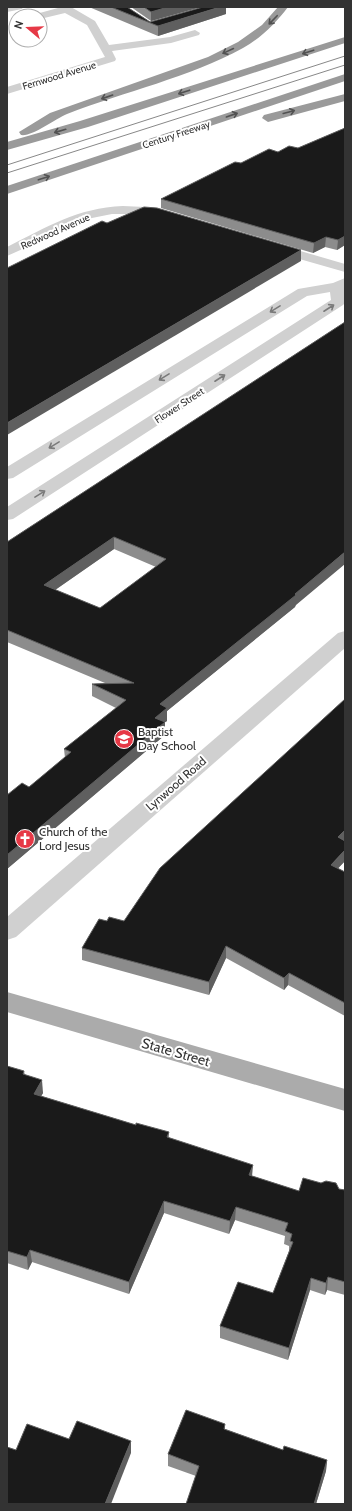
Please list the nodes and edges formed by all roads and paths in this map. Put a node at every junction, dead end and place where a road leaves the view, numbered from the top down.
1 (18, 7) edge
2 (283, 7) edge
3 (64, 8) edge
4 (7, 9) edge
5 (48, 13) edge
6 (195, 33) dead end
7 (345, 40) edge
8 (109, 54) junction
9 (345, 77) edge
10 (7, 91) edge
11 (345, 97) edge
12 (257, 121) dead end
13 (235, 126) dead end
14 (155, 141) junction
15 (7, 144) edge
16 (7, 190) edge
17 (181, 220) edge
18 (263, 244) edge
19 (7, 252) edge
20 (345, 268) edge
21 (341, 284) edge
22 (74, 433) junction
23 (112, 448) junction
24 (7, 474) edge
25 (7, 515) edge
26 (345, 637) edge
27 (7, 931) edge
28 (7, 1002) edge
29 (345, 1100) edge

1 - 4 street
2 -> 15 highway
3 - 5 street
3 - 8 street
6 - 8 street, Fernwood Avenue
7 -> 15 highway
8 - 10 street, Fernwood Avenue
14 -> 9 highway, Century Freeway
12 -> 11 highway
13 - 14 highway
16 -> 14 highway, Century Freeway
17 - 19 street, Redwood Avenue
18 - 20 street
21 -> 22 street, Flower Street
23 -> 21 street, Flower Street
22 - 23 street
22 -> 24 street, Flower Street
25 -> 23 street, Flower Street
26 - 27 street, Lynwood Road
28 - 29 main road, State Street

